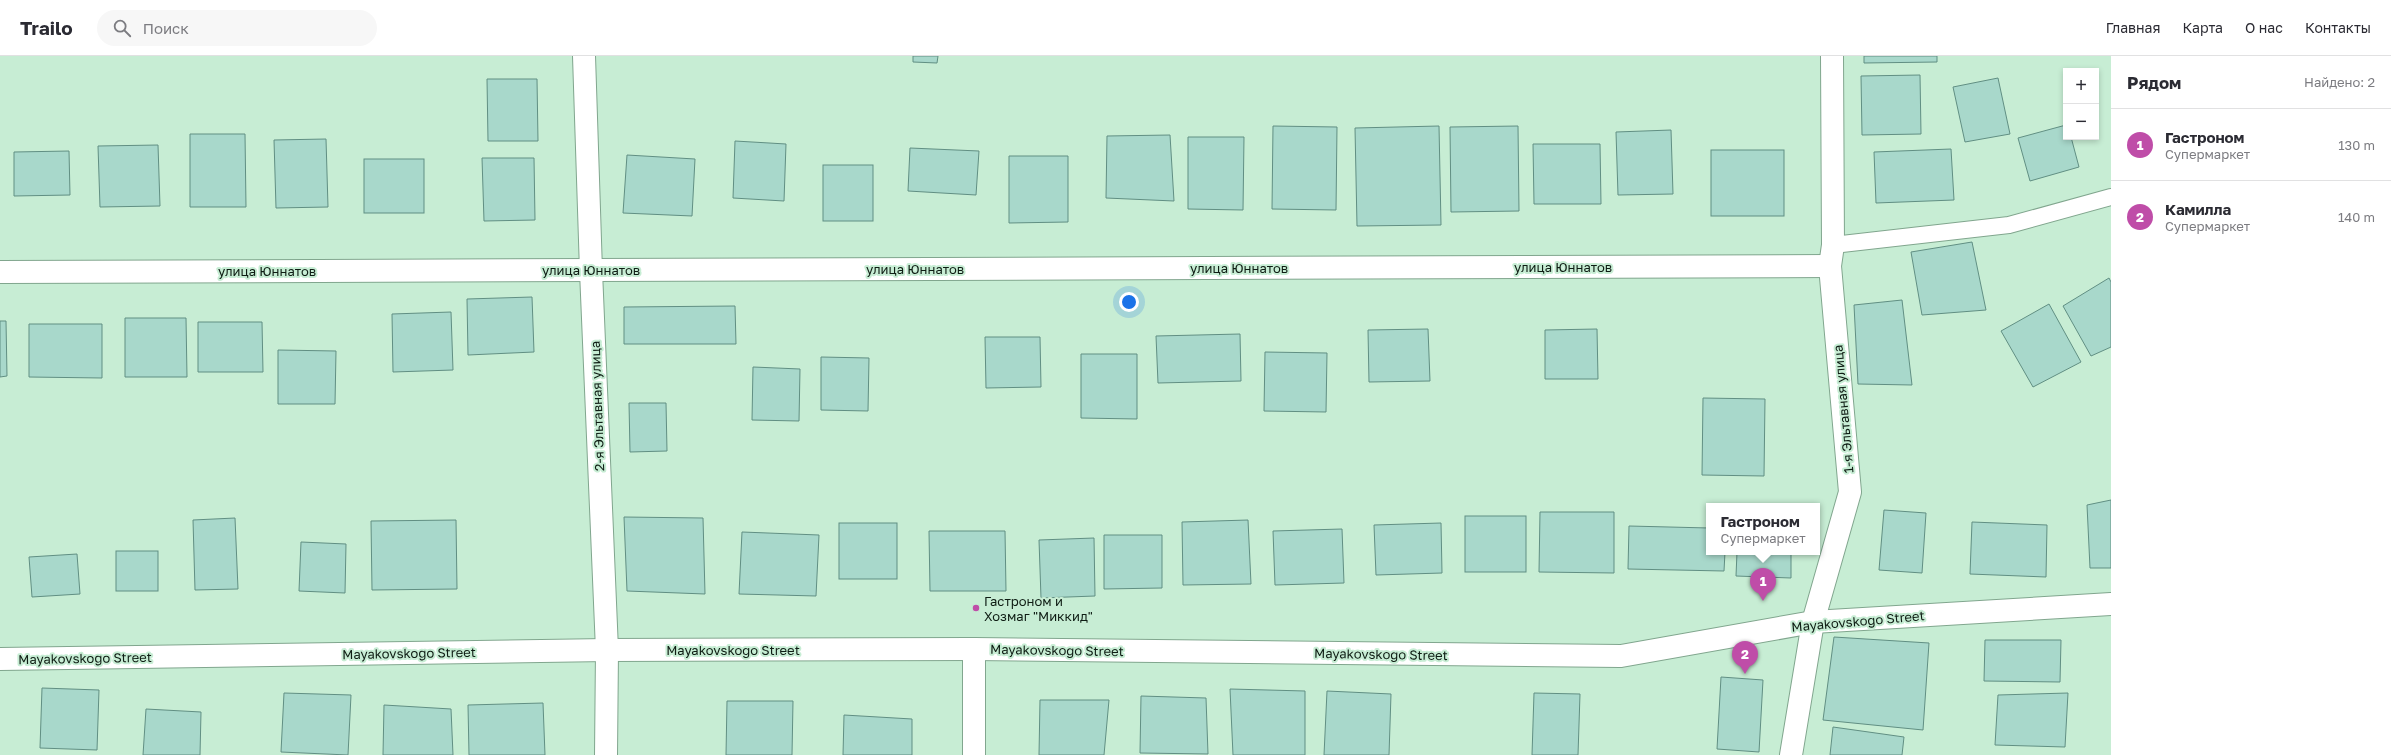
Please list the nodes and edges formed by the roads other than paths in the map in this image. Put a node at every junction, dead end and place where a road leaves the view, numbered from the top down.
1 (584, 56) edge
2 (1832, 56) edge
3 (2111, 197) edge
4 (1831, 255) junction
5 (591, 270) junction
6 (0, 272) edge
7 (2111, 604) edge
8 (1813, 622) junction
9 (974, 649) junction
10 (607, 650) junction
11 (0, 660) edge
12 (606, 755) edge
13 (974, 755) edge
14 (1791, 755) edge

1 - 5 street, 2-я Эльтавная улица
2 - 4 street, 1-я Эльтавная улица
3 - 4 lane
4 - 5 street, улица Юннатов
4 - 8 street, 1-я Эльтавная улица
5 - 6 street, улица Юннатов
5 - 10 street, 2-я Эльтавная улица
7 - 8 street, Mayakovskogo Street
8 - 9 street, Mayakovskogo Street
8 - 14 street, 1-я Эльтавная улица
9 - 10 street, Mayakovskogo Street
9 - 13 street
10 - 11 street, Mayakovskogo Street
10 - 12 street, 2-я Эльтавная улица

